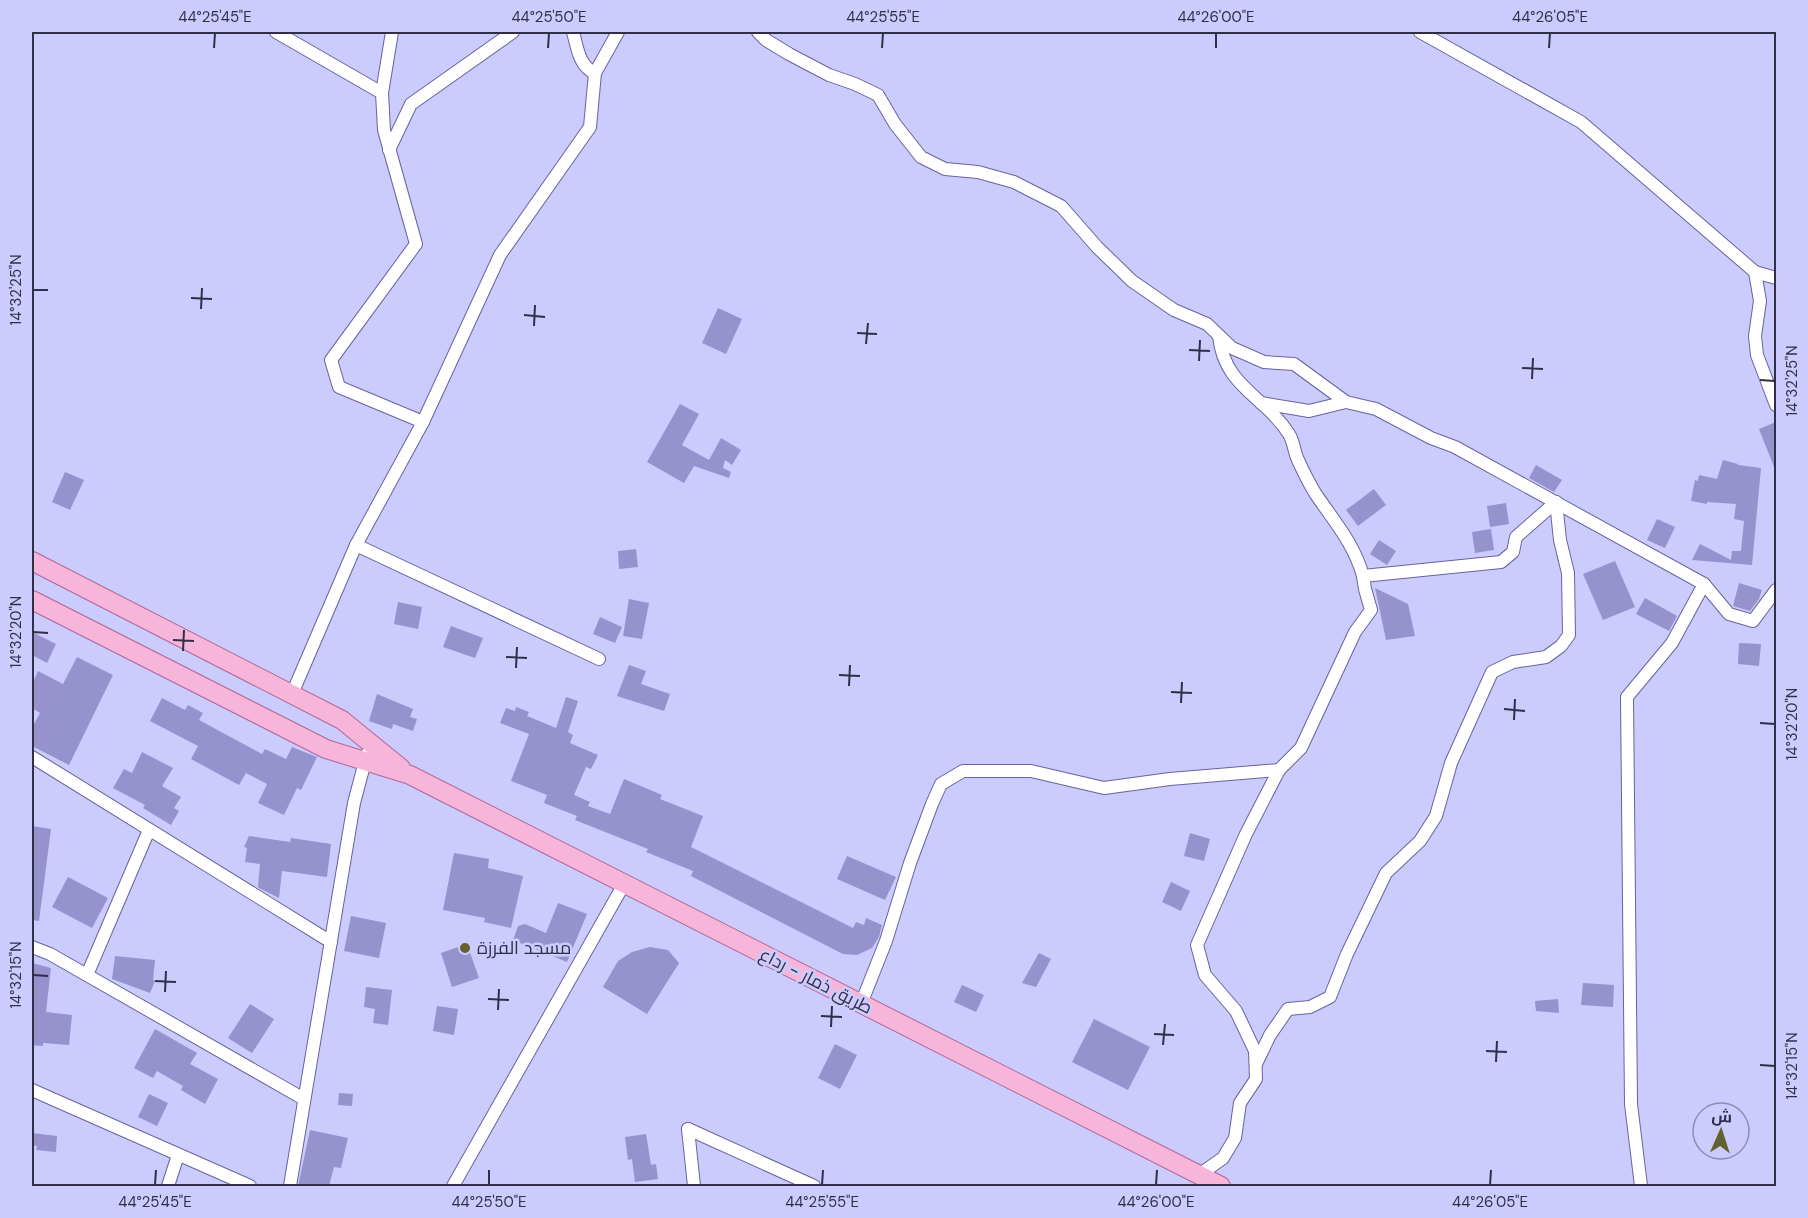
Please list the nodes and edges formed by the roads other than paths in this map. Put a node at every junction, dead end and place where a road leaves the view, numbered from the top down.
1 (276, 32) edge
2 (392, 32) edge
3 (513, 32) edge
4 (573, 32) edge
5 (618, 32) edge
6 (758, 32) edge
7 (1420, 32) edge
8 (595, 73) junction
9 (382, 93) junction
10 (389, 150) junction
11 (1755, 272) junction
12 (1776, 278) edge
13 (1219, 336) junction
14 (1346, 402) junction
15 (1260, 403) junction
16 (1776, 405) edge
17 (423, 422) junction
18 (1556, 502) junction
19 (356, 545) junction
20 (32, 561) edge
21 (1363, 576) junction
22 (1704, 584) junction
23 (1776, 590) edge
24 (32, 600) edge
25 (599, 659) dead end
26 (292, 694) junction
27 (371, 744) junction
28 (32, 757) edge
29 (364, 761) junction
30 (1279, 770) junction
31 (410, 775) junction
32 (149, 830) junction
33 (624, 884) junction
34 (331, 942) junction
35 (32, 947) edge
36 (87, 975) junction
37 (861, 1004) junction
38 (1256, 1064) junction
39 (32, 1090) edge
40 (304, 1099) junction
41 (178, 1155) junction
42 (1199, 1175) junction
43 (168, 1186) edge
44 (250, 1186) edge
45 (290, 1186) edge
46 (453, 1186) edge
47 (694, 1186) edge
48 (814, 1186) edge
49 (1221, 1186) edge
50 (1641, 1186) edge

1 - 9 street
2 - 9 street
3 - 10 street
4 - 8 street
5 - 8 street
6 - 13 street
7 - 11 street
8 - 17 street
9 - 10 street
10 - 17 street
11 - 12 street
11 - 16 street
13 - 14 street
13 - 15 street
14 - 15 street
14 - 18 street
15 - 21 street
17 - 19 street
18 - 21 street
18 - 22 street
18 - 38 street
19 - 25 street
19 - 26 street
20 - 26 main road
21 - 30 street
22 - 23 street
22 - 50 street
24 - 29 main road
26 - 27 main road
27 - 29 street
27 - 31 main road
28 - 32 street
29 - 31 main road
29 - 34 street
30 - 37 street
30 - 38 street
31 - 33 main road, طريق ذمار - رداع
32 - 34 street
32 - 36 street
33 - 37 main road, طريق ذمار - رداع
33 - 46 street
34 - 40 street
35 - 36 street
36 - 40 street
37 - 42 main road, طريق ذمار - رداع
38 - 42 street
39 - 41 street
40 - 45 street
41 - 43 street
41 - 44 street
42 - 49 main road, طريق ذمار - رداع
47 - 48 street

